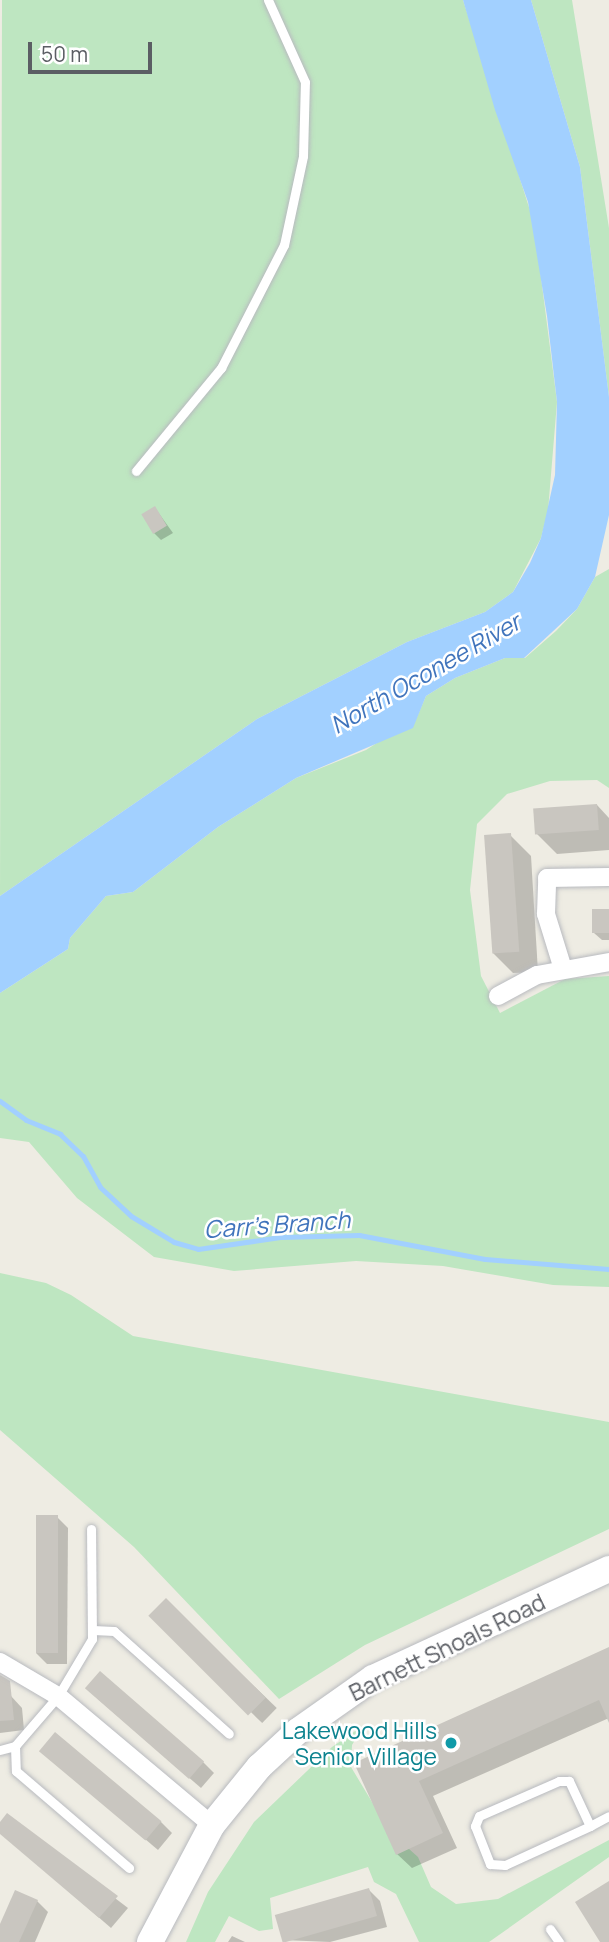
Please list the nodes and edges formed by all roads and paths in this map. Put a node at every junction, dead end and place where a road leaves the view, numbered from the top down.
1 (268, 0) edge
2 (136, 471) dead end
3 (609, 877) edge
4 (609, 962) edge
5 (563, 969) junction
6 (498, 996) dead end
7 (91, 1529) dead end
8 (609, 1569) edge
9 (93, 1630) junction
10 (0, 1662) edge
11 (58, 1696) junction
12 (229, 1734) dead end
13 (15, 1746) junction
14 (0, 1750) edge
15 (609, 1816) edge
16 (212, 1825) junction
17 (590, 1826) junction
18 (129, 1868) dead end
19 (550, 1928) dead end
20 (150, 1942) edge
21 (559, 1942) edge

1 - 2 lane
3 - 5 street
4 - 5 street
5 - 6 street
7 - 9 lane
8 - 16 main road, Barnett Shoals Road
9 - 11 lane
9 - 12 lane
10 - 11 street
11 - 13 lane
11 - 16 street
13 - 14 lane
13 - 18 lane
15 - 17 lane
16 - 20 main road, Barnett Shoals Road
17 - 17 lane
19 - 21 lane

